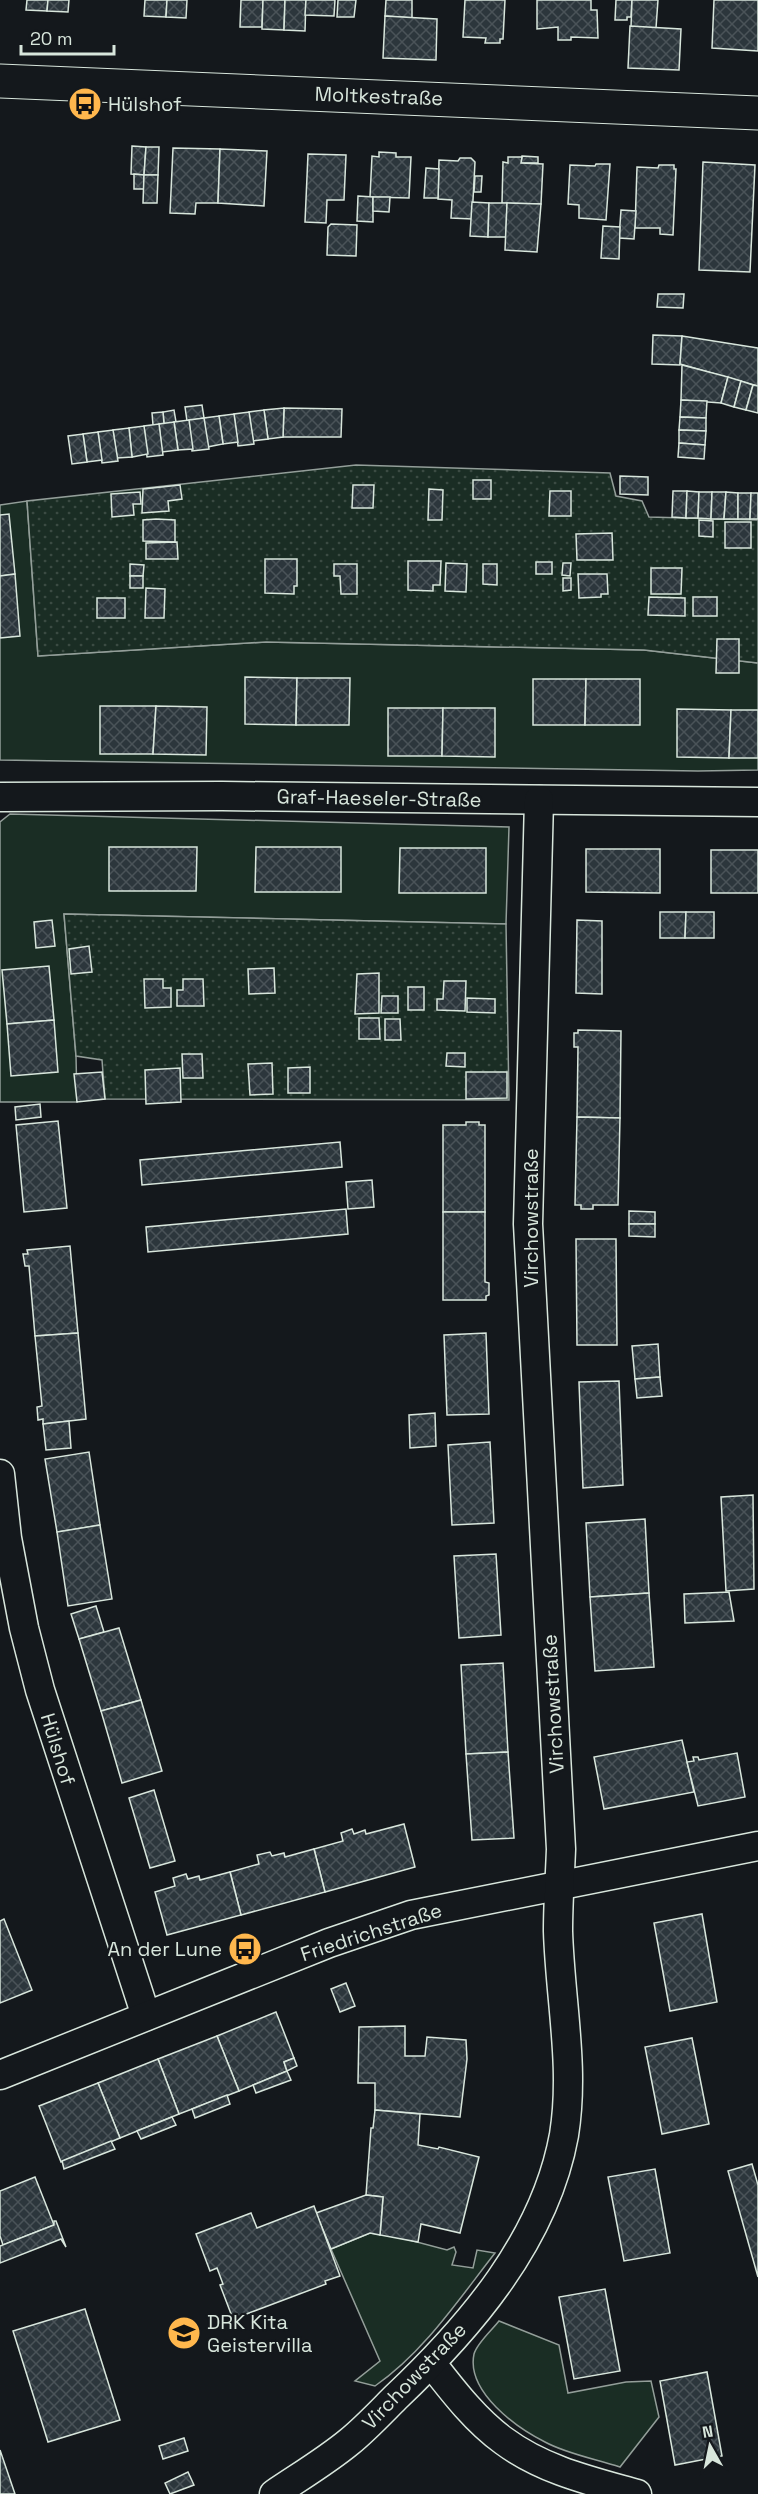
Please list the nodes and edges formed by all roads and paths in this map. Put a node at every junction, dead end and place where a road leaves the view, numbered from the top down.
1 (0, 81) edge
2 (758, 113) edge
3 (0, 797) edge
4 (539, 800) junction
5 (758, 802) edge
6 (0, 1474) edge
7 (758, 1846) edge
8 (560, 1885) junction
9 (146, 2016) junction
10 (0, 2075) edge
11 (432, 2364) junction
12 (274, 2494) edge
13 (637, 2494) edge

1 - 2 street, Moltkestraße
3 - 4 street, Graf-Haeseler-Straße
4 - 5 street, Graf-Haeseler-Straße
4 - 8 street, Virchowstraße
6 - 9 street, Hülshof
7 - 8 street, Friedrichstraße
8 - 9 street, Friedrichstraße
8 - 11 street, Virchowstraße
9 - 10 street, Friedrichstraße
11 - 12 street, Virchowstraße
11 - 13 street

